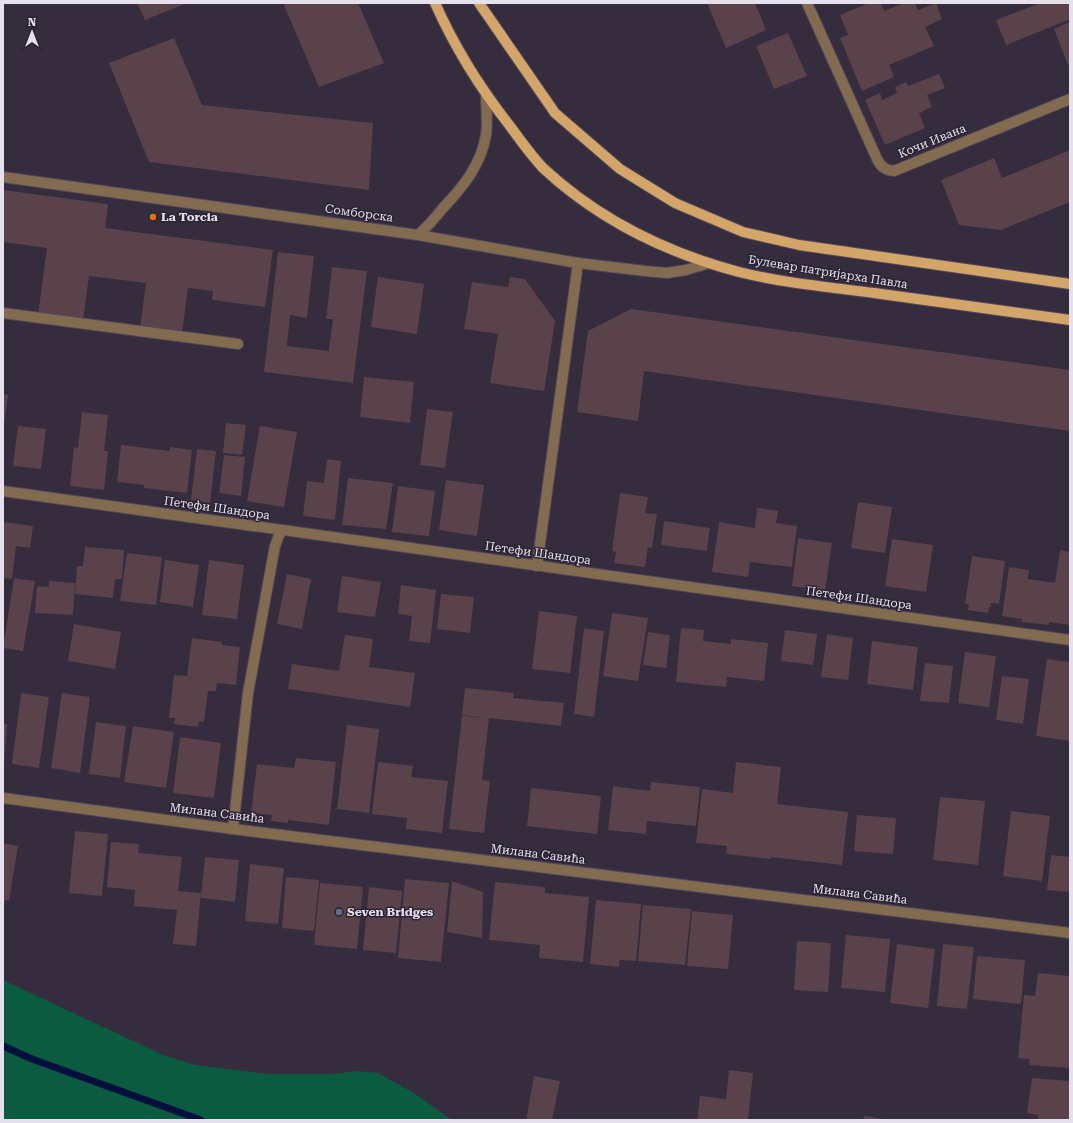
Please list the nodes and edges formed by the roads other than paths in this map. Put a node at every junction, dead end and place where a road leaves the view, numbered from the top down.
1 (436, 3) edge
2 (479, 3) edge
3 (807, 3) edge
4 (486, 95) junction
5 (1070, 99) edge
6 (3, 177) edge
7 (418, 235) junction
8 (578, 263) junction
9 (709, 263) junction
10 (1070, 284) edge
11 (3, 313) edge
12 (1070, 320) edge
13 (238, 344) dead end
14 (3, 491) edge
15 (281, 530) junction
16 (537, 566) junction
17 (1070, 640) edge
18 (3, 798) edge
19 (232, 829) junction
20 (1070, 933) edge

1 - 4 main road, Булевар патријарха Павла
2 - 10 main road, Булевар патријарха Павла
3 - 5 street, Кочи Ивана
4 - 7 street
4 - 9 main road, Булевар патријарха Павла
6 - 7 street, Сомборска
7 - 8 street, Сомборска
8 - 9 street, Сомборска
8 - 16 street
9 - 12 main road, Булевар патријарха Павла
11 - 13 street
14 - 15 street, Петефи Шандора
15 - 16 street, Петефи Шандора
15 - 19 street
16 - 17 street, Петефи Шандора
18 - 19 street, Милана Савића
19 - 20 street, Милана Савића

